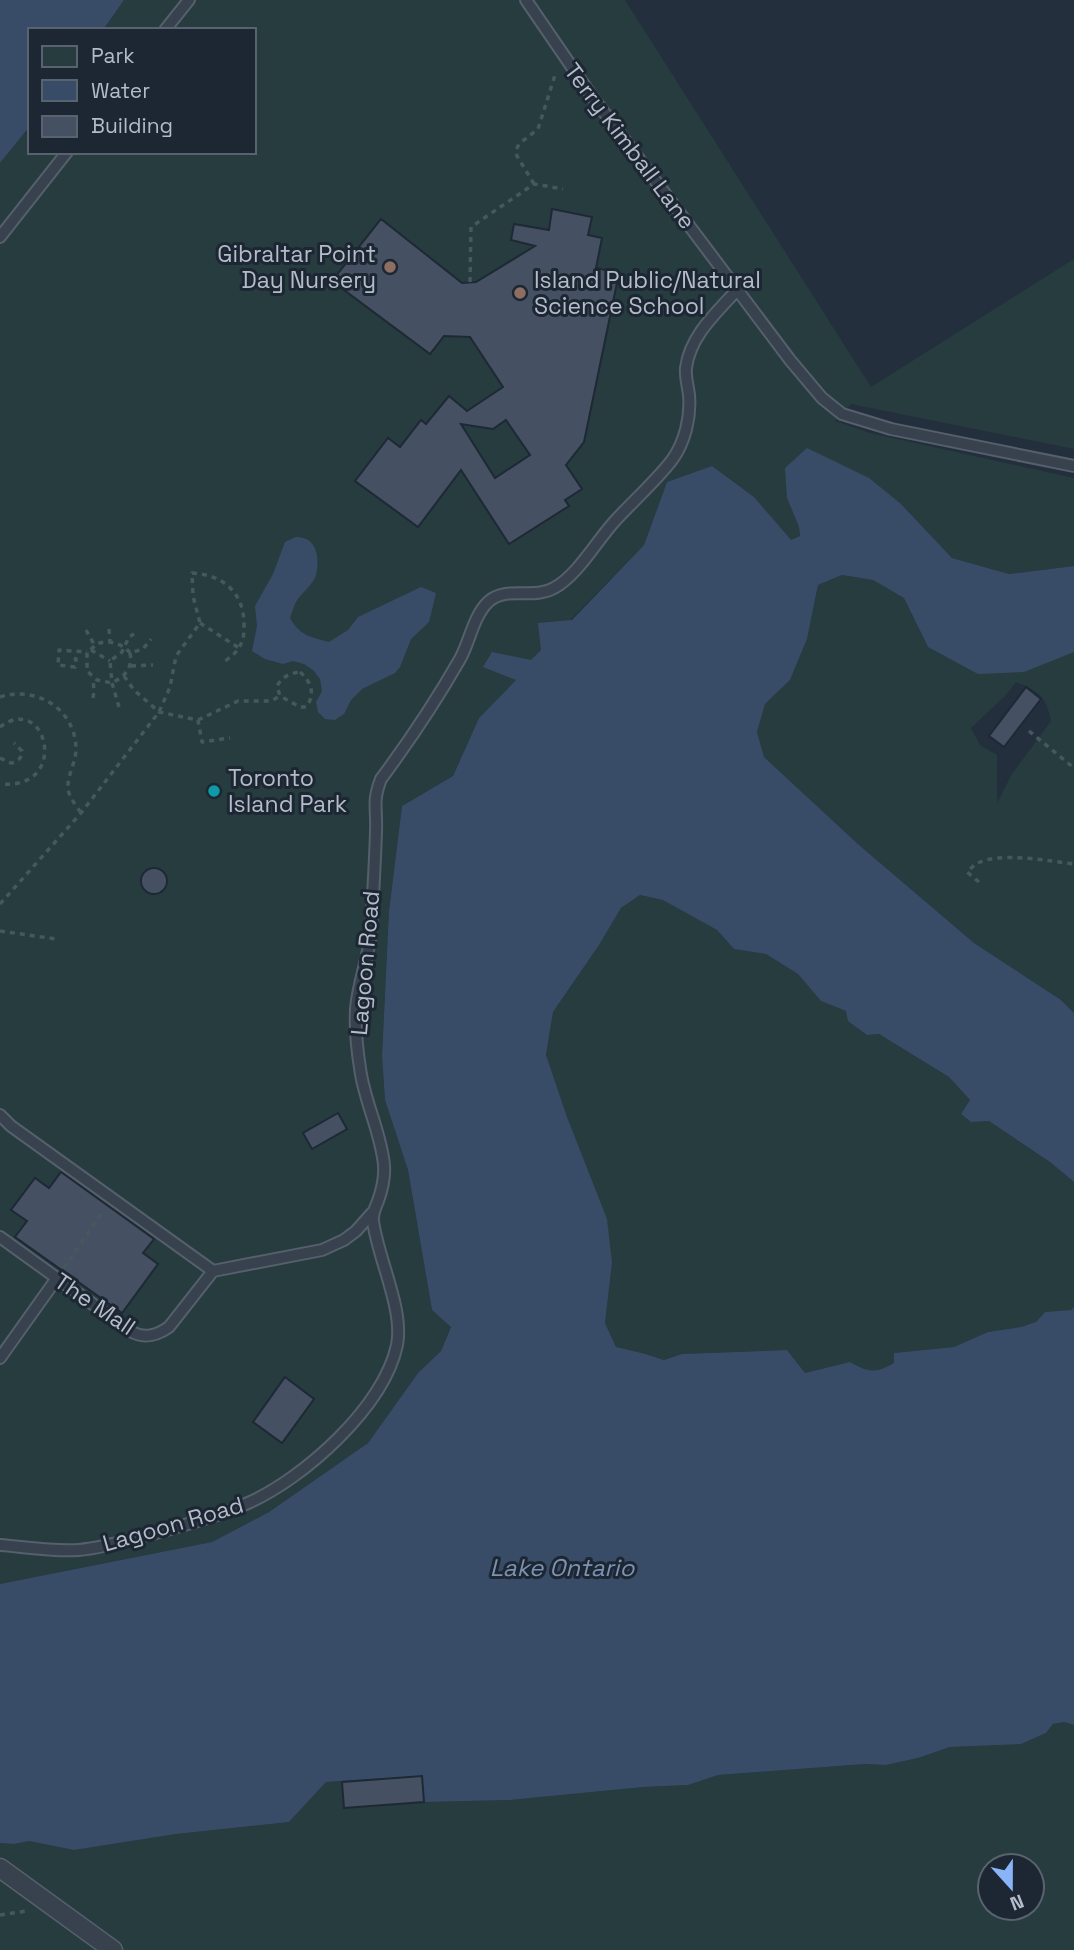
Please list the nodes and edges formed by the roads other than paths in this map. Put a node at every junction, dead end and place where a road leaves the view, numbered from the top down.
1 (189, 0) edge
2 (526, 0) edge
3 (167, 28) edge
4 (65, 154) edge
5 (0, 237) edge
6 (737, 290) junction
7 (1074, 466) edge
8 (0, 1115) edge
9 (372, 1213) junction
10 (0, 1237) edge
11 (213, 1271) junction
12 (57, 1278) junction
13 (0, 1358) edge
14 (0, 1545) edge
15 (0, 1868) edge
16 (113, 1950) edge

1 - 3 lane
2 - 6 lane, Terry Kimball Lane
4 - 5 lane
6 - 7 lane, Terry Kimball Lane
6 - 9 lane, Lagoon Road
8 - 11 lane
9 - 11 lane
9 - 14 lane, Lagoon Road
10 - 12 lane, The Mall
11 - 12 lane, The Mall
12 - 13 lane
15 - 16 street

